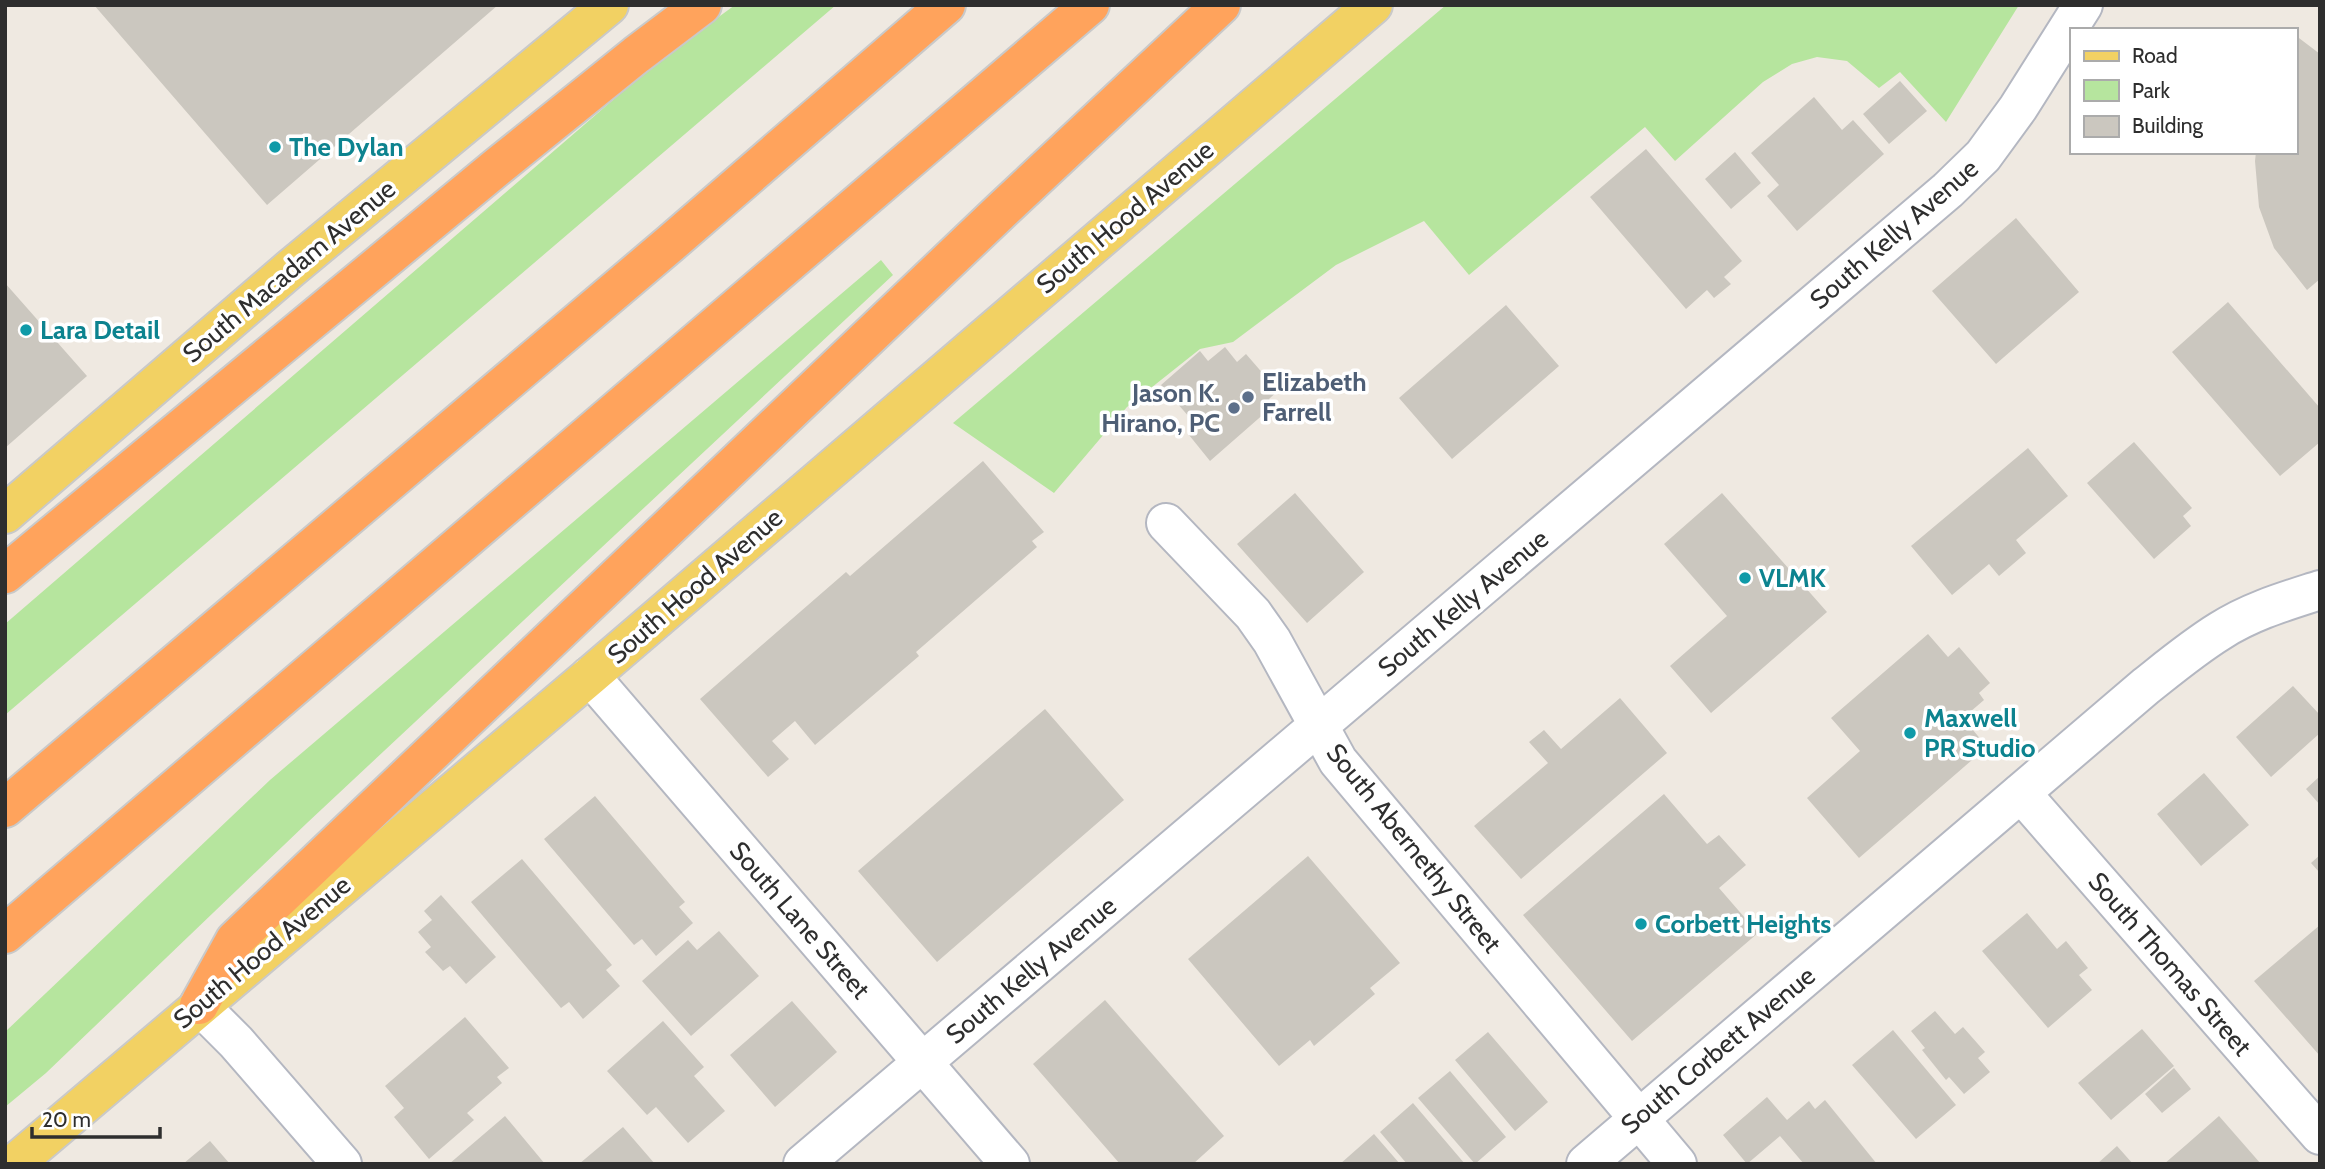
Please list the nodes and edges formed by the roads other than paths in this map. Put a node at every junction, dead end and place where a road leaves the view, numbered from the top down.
1 (609, 5) edge
2 (702, 5) edge
3 (946, 5) edge
4 (1090, 5) edge
5 (1220, 5) edge
6 (1373, 5) edge
7 (2083, 5) edge
8 (5, 514) edge
9 (1166, 523) dead end
10 (5, 575) edge
11 (2320, 590) edge
12 (590, 676) junction
13 (1319, 726) junction
14 (2021, 793) junction
15 (5, 808) edge
16 (5, 934) edge
17 (199, 1005) junction
18 (922, 1062) junction
19 (1638, 1119) junction
20 (2320, 1135) edge
21 (14, 1164) edge
22 (342, 1164) edge
23 (803, 1164) edge
24 (1010, 1164) edge
25 (1586, 1164) edge
26 (1676, 1164) edge

1 - 8 main road, South Macadam Avenue
2 - 10 highway
3 - 15 highway
4 - 16 highway
5 - 17 highway
6 - 12 main road, South Hood Avenue
7 - 13 street, South Kelly Avenue
9 - 13 street, South Abernethy Street
11 - 14 street, South Corbett Avenue
12 - 17 main road, South Hood Avenue
12 - 18 street, South Lane Street
13 - 18 street, South Kelly Avenue
13 - 19 street, South Abernethy Street
14 - 19 street, South Corbett Avenue
14 - 20 street, South Thomas Street
17 - 21 main road, South Hood Avenue
17 - 22 street
18 - 23 street, South Kelly Avenue
18 - 24 street, South Lane Street
19 - 25 street, South Corbett Avenue
19 - 26 street, South Abernethy Street

